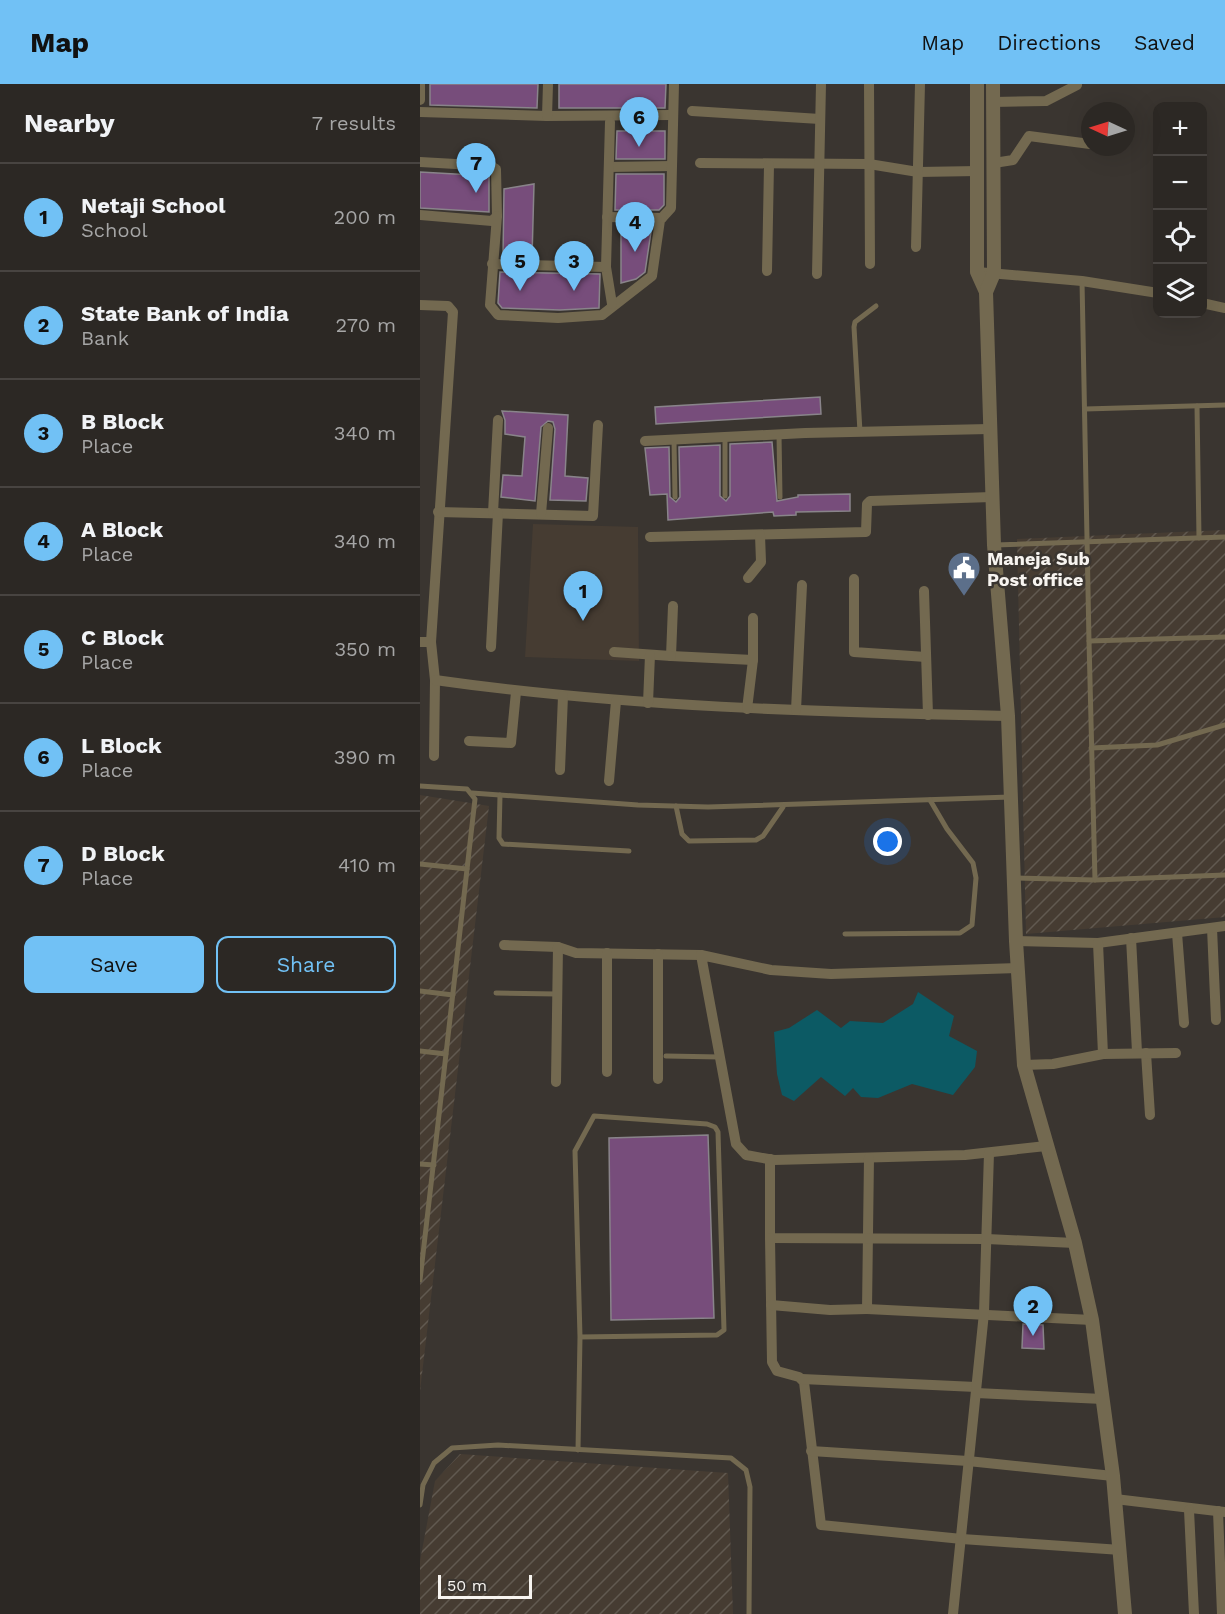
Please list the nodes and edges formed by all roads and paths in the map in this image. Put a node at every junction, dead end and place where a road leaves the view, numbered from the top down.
1 (420, 84) edge
2 (548, 84) edge
3 (674, 84) edge
4 (820, 84) edge
5 (869, 84) edge
6 (920, 84) edge
7 (977, 84) edge
8 (993, 84) edge
9 (1077, 85) edge
10 (420, 100) edge
11 (993, 102) junction
12 (692, 111) dead end
13 (420, 112) edge
14 (547, 116) junction
15 (671, 116) junction
16 (820, 119) junction
17 (610, 122) dead end
18 (1081, 143) edge
19 (420, 162) edge
20 (994, 163) junction
21 (700, 164) dead end
22 (870, 164) junction
23 (769, 165) junction
24 (820, 165) junction
25 (671, 166) junction
26 (609, 167) junction
27 (978, 171) junction
28 (918, 172) junction
29 (420, 215) edge
30 (497, 216) junction
31 (607, 217) junction
32 (662, 218) junction
33 (916, 247) dead end
34 (492, 264) junction
35 (870, 264) dead end
36 (606, 267) junction
37 (767, 271) dead end
38 (977, 272) junction
39 (994, 273) junction
40 (816, 274) dead end
41 (1082, 281) junction
42 (986, 292) junction
43 (1153, 292) edge
44 (612, 304) junction
45 (1207, 304) edge
46 (420, 305) edge
47 (876, 306) dead end
48 (1225, 308) edge
49 (1225, 405) edge
50 (1197, 406) junction
51 (1084, 409) junction
52 (498, 420) dead end
53 (598, 425) dead end
54 (548, 428) dead end
55 (989, 429) junction
56 (860, 432) junction
57 (779, 434) junction
58 (725, 438) junction
59 (645, 441) dead end
60 (674, 441) junction
61 (725, 496) dead end
62 (675, 497) dead end
63 (780, 497) dead end
64 (992, 497) junction
65 (438, 512) junction
66 (496, 513) junction
67 (541, 514) junction
68 (760, 535) junction
69 (650, 537) dead end
70 (1225, 537) edge
71 (1199, 538) junction
72 (1087, 540) junction
73 (994, 545) junction
74 (748, 578) dead end
75 (855, 579) dead end
76 (802, 585) dead end
77 (924, 591) dead end
78 (673, 606) dead end
79 (753, 618) dead end
80 (1225, 638) edge
81 (1089, 641) junction
82 (425, 642) edge
83 (491, 647) dead end
84 (614, 652) dead end
85 (650, 655) junction
86 (671, 656) junction
87 (926, 657) junction
88 (753, 660) junction
89 (435, 680) junction
90 (516, 692) junction
91 (563, 696) junction
92 (616, 701) junction
93 (648, 703) junction
94 (747, 709) junction
95 (795, 710) junction
96 (928, 715) junction
97 (1008, 716) junction
98 (1225, 725) edge
99 (469, 741) dead end
100 (1091, 748) junction
101 (434, 756) dead end
102 (560, 770) dead end
103 (609, 781) dead end
104 (420, 786) edge
105 (472, 793) junction
106 (500, 795) junction
107 (1012, 797) junction
108 (930, 800) junction
109 (675, 806) junction
110 (783, 807) junction
111 (629, 851) dead end
112 (420, 864) edge
113 (467, 869) junction
114 (1225, 875) edge
115 (1016, 878) junction
116 (1095, 880) junction
117 (1225, 926) edge
118 (1212, 928) junction
119 (1178, 933) junction
120 (845, 934) dead end
121 (1131, 938) junction
122 (1016, 941) junction
123 (1098, 943) junction
124 (504, 945) dead end
125 (558, 947) junction
126 (608, 953) junction
127 (658, 954) junction
128 (701, 955) junction
129 (1019, 968) junction
130 (420, 991) edge
131 (496, 993) dead end
132 (558, 994) junction
133 (453, 995) junction
134 (1216, 1020) dead end
135 (1184, 1023) dead end
136 (420, 1051) edge
137 (1142, 1052) junction
138 (1176, 1053) dead end
139 (446, 1054) junction
140 (1103, 1054) junction
141 (666, 1056) dead end
142 (722, 1057) junction
143 (1024, 1065) junction
144 (607, 1072) dead end
145 (658, 1079) dead end
146 (556, 1082) dead end
147 (1150, 1115) dead end
148 (1046, 1146) junction
149 (988, 1153) junction
150 (869, 1158) junction
151 (770, 1159) junction
152 (420, 1164) edge
153 (434, 1165) junction
154 (770, 1238) junction
155 (868, 1238) junction
156 (987, 1239) junction
157 (1075, 1243) junction
158 (422, 1254) edge
159 (420, 1280) edge
160 (771, 1305) junction
161 (867, 1309) junction
162 (984, 1313) junction
163 (1092, 1320) junction
164 (580, 1337) junction
165 (802, 1379) junction
166 (976, 1390) junction
167 (1102, 1399) junction
168 (578, 1450) junction
169 (811, 1451) junction
170 (968, 1461) junction
171 (1113, 1476) junction
172 (1115, 1499) junction
173 (420, 1505) edge
174 (1190, 1510) junction
175 (1222, 1512) edge
176 (962, 1539) junction
177 (1121, 1550) junction
178 (749, 1614) edge
179 (953, 1614) edge
180 (1125, 1614) edge
181 (1194, 1614) edge
182 (1222, 1614) edge

1 - 10 street
2 - 14 street
3 - 15 street
4 - 16 street
5 - 22 street
6 - 28 street
7 - 27 street
8 - 11 street
9 - 11 street
11 - 20 street
12 - 16 street
13 - 14 street
14 - 15 street
15 - 25 street
16 - 24 street
17 - 26 street
18 - 20 street
19 - 30 street
20 - 39 street
21 - 23 street
22 - 24 street
22 - 28 street
22 - 35 street
23 - 24 street
23 - 37 street
24 - 40 street
25 - 26 street
25 - 32 street
26 - 31 street
27 - 28 street
27 - 38 street
28 - 33 street
29 - 30 street
30 - 34 street
31 - 32 street
31 - 36 street
32 - 44 street
34 - 36 street
34 - 44 street
36 - 44 street
38 - 39 street
38 - 42 street
39 - 41 street
39 - 42 street
41 - 43 street
41 - 51 lane
42 - 55 street
45 - 48 street
46 - 65 street
47 - 56 lane
49 - 50 lane
50 - 51 lane
50 - 71 lane
51 - 72 lane
52 - 66 street
53 - 67 street
54 - 67 street
55 - 56 street
55 - 64 street
56 - 57 street
57 - 58 street
57 - 63 lane
58 - 60 street
58 - 61 lane
59 - 60 street
60 - 62 lane
64 - 68 street
64 - 73 street
65 - 66 street
65 - 82 street
66 - 67 street
66 - 83 street
68 - 69 street
68 - 74 street
70 - 71 lane
71 - 72 lane
72 - 73 lane
72 - 81 lane
73 - 97 street
75 - 87 street
76 - 95 street
77 - 87 street
78 - 86 street
79 - 88 street
80 - 81 lane
81 - 100 lane
82 - 89 street
84 - 85 street
85 - 86 street
85 - 93 street
86 - 88 street
87 - 96 street
88 - 94 street
89 - 90 street
89 - 101 street
90 - 91 street
90 - 99 street
91 - 92 street
91 - 102 street
92 - 93 street
92 - 103 street
93 - 94 street
94 - 95 street
95 - 96 street
96 - 97 street
97 - 107 street
98 - 100 lane
100 - 116 lane
104 - 105 lane
105 - 106 lane
105 - 113 lane
106 - 109 lane
106 - 111 lane
107 - 108 lane
107 - 115 street
108 - 110 lane
108 - 120 lane
109 - 110 lane
109 - 110 lane
112 - 113 lane
113 - 133 lane
114 - 116 lane
115 - 116 lane
115 - 122 street
117 - 118 street
118 - 119 street
118 - 134 street
119 - 121 street
119 - 135 street
121 - 123 street
121 - 137 street
122 - 123 street
122 - 129 street
123 - 140 street
124 - 125 street
125 - 126 street
125 - 132 street
126 - 127 street
126 - 144 street
127 - 128 street
127 - 145 street
128 - 129 street
128 - 142 street
129 - 143 street
130 - 133 lane
131 - 132 lane
132 - 146 street
133 - 139 lane
136 - 139 lane
137 - 138 street
137 - 140 street
137 - 147 street
139 - 153 lane
140 - 143 street
141 - 142 lane
142 - 151 street
143 - 148 street
148 - 149 street
148 - 157 street
149 - 150 street
149 - 156 street
150 - 151 street
150 - 155 street
151 - 154 street
152 - 153 lane
153 - 158 lane
154 - 155 street
154 - 160 street
155 - 156 street
155 - 161 street
156 - 157 street
156 - 162 street
157 - 163 street
158 - 159 lane
160 - 161 street
160 - 165 street
161 - 162 street
162 - 163 street
162 - 166 street
163 - 167 street
164 - 164 lane
164 - 168 lane
165 - 166 street
165 - 169 street
166 - 167 street
166 - 170 street
167 - 171 street
168 - 173 lane
168 - 178 lane
169 - 170 street
169 - 176 street
170 - 171 street
170 - 176 street
171 - 172 street
172 - 174 street
172 - 177 street
174 - 175 street
174 - 181 street
175 - 182 street
176 - 177 street
176 - 179 street
177 - 180 street

